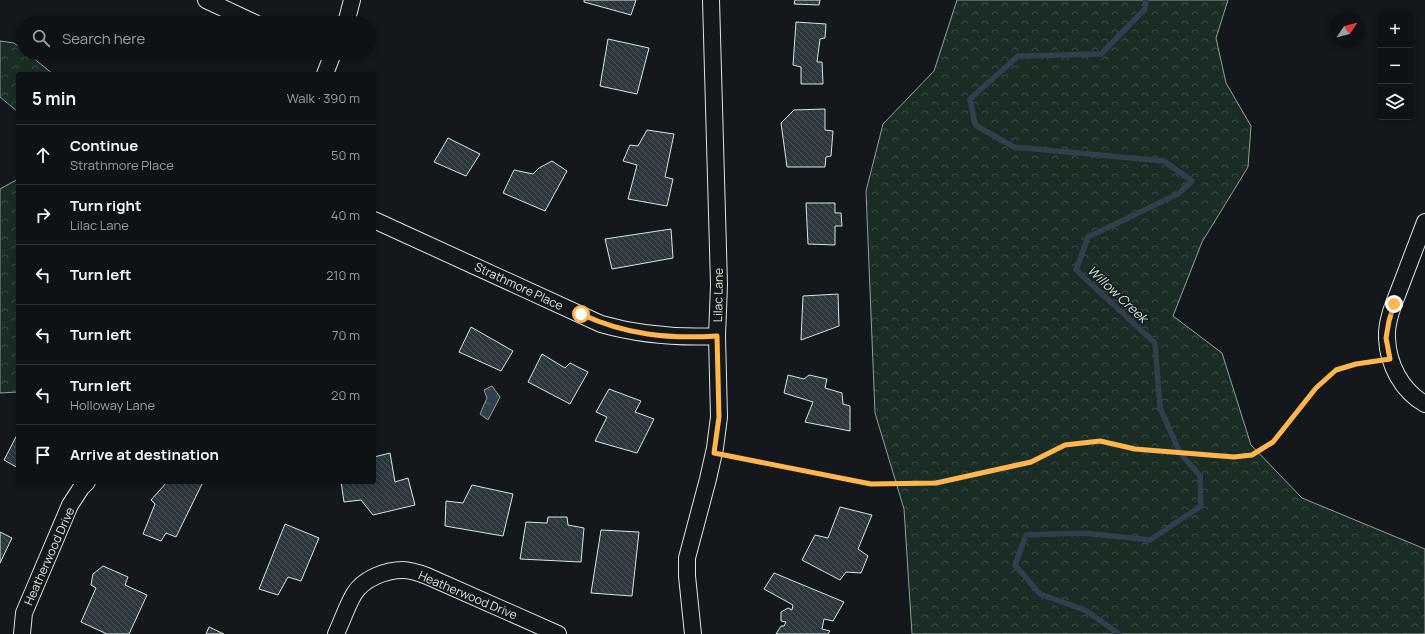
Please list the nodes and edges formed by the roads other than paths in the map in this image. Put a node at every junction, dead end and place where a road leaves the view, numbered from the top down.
1 (206, 0) edge
2 (352, 0) edge
3 (711, 0) edge
4 (240, 16) edge
5 (348, 16) edge
6 (327, 60) edge
7 (325, 72) edge
8 (376, 221) edge
9 (1425, 222) edge
10 (717, 336) junction
11 (1425, 404) edge
12 (85, 484) edge
13 (22, 634) edge
14 (336, 634) edge
15 (558, 634) edge
16 (693, 634) edge

1 - 4 street
2 - 5 street
3 - 10 street, Lilac Lane
6 - 7 street
8 - 10 street, Strathmore Place
9 - 11 street
10 - 16 street, Lilac Lane
12 - 13 street, Heatherwood Drive
14 - 15 street, Heatherwood Drive

